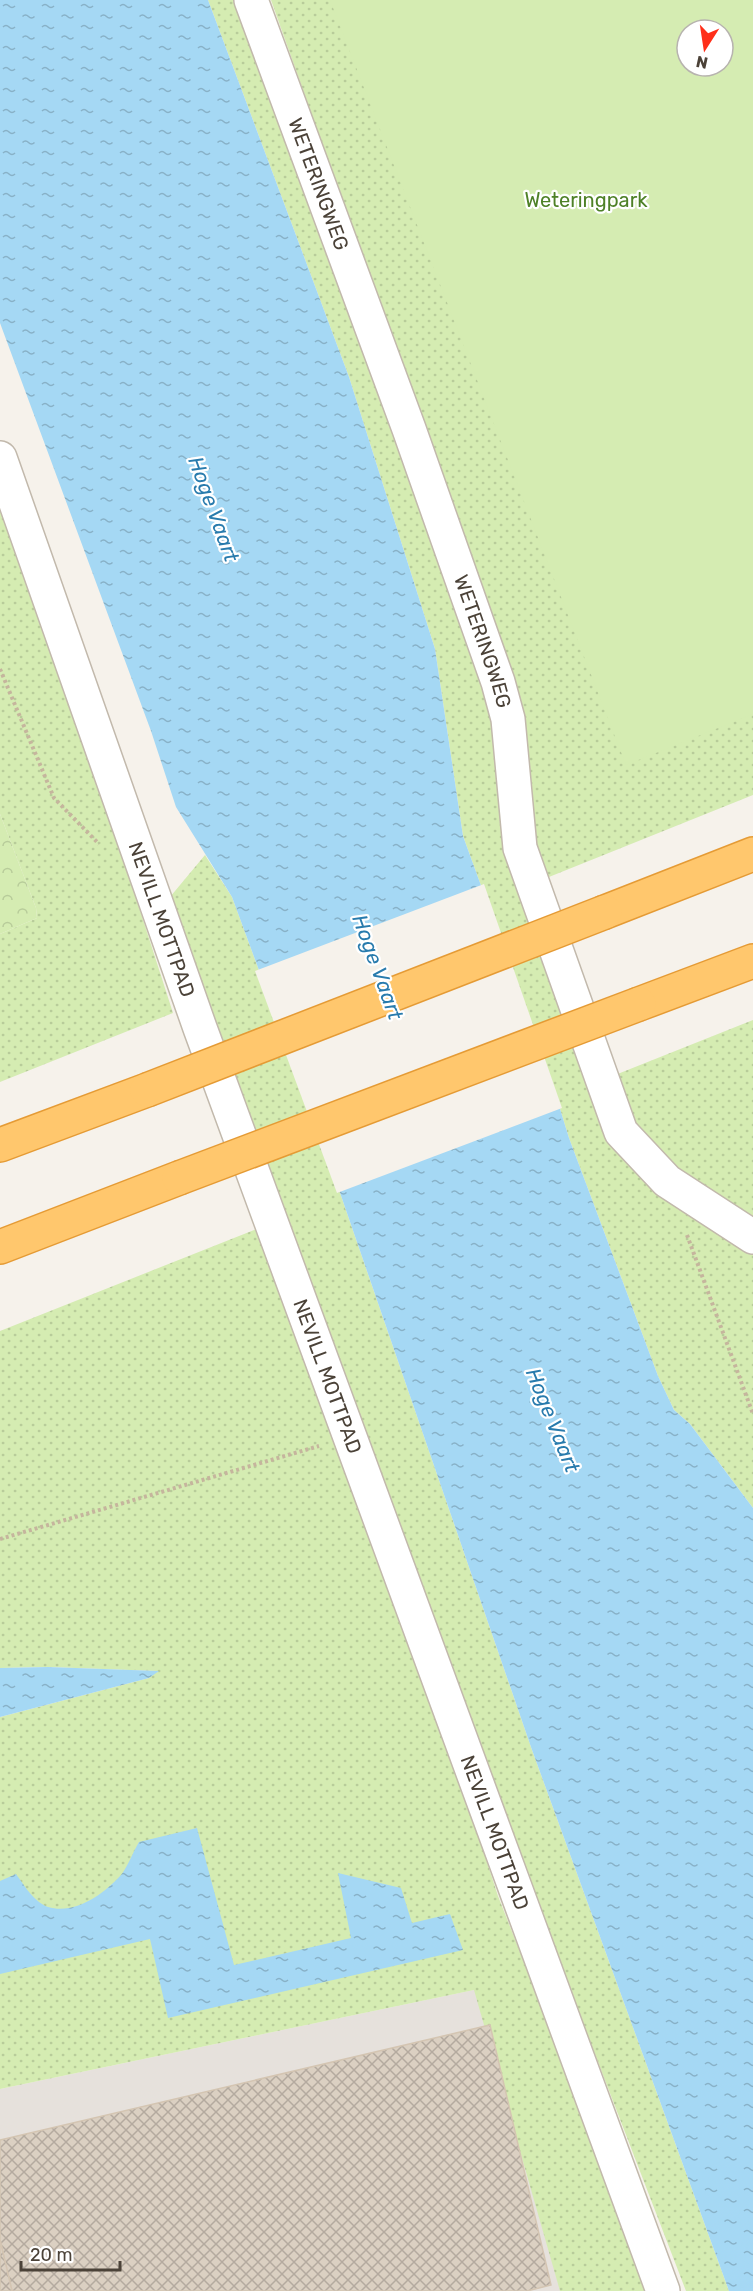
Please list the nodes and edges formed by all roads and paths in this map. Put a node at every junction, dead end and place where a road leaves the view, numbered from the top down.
1 (251, 0) edge
2 (0, 458) edge
3 (0, 669) edge
4 (101, 846) dead end
5 (753, 854) edge
6 (753, 961) edge
7 (0, 1145) edge
8 (667, 1181) junction
9 (753, 1237) edge
10 (0, 1247) edge
11 (753, 1414) edge
12 (352, 1436) junction
13 (0, 1539) edge
14 (663, 2291) edge

1 - 8 street, WETERINGWEG
2 - 12 street, NEVILL MOTTPAD
3 - 4 path
5 - 7 highway, bridge
6 - 10 highway, bridge
8 - 9 street, WETERINGWEG
8 - 11 path
12 - 13 path
12 - 14 street, NEVILL MOTTPAD

